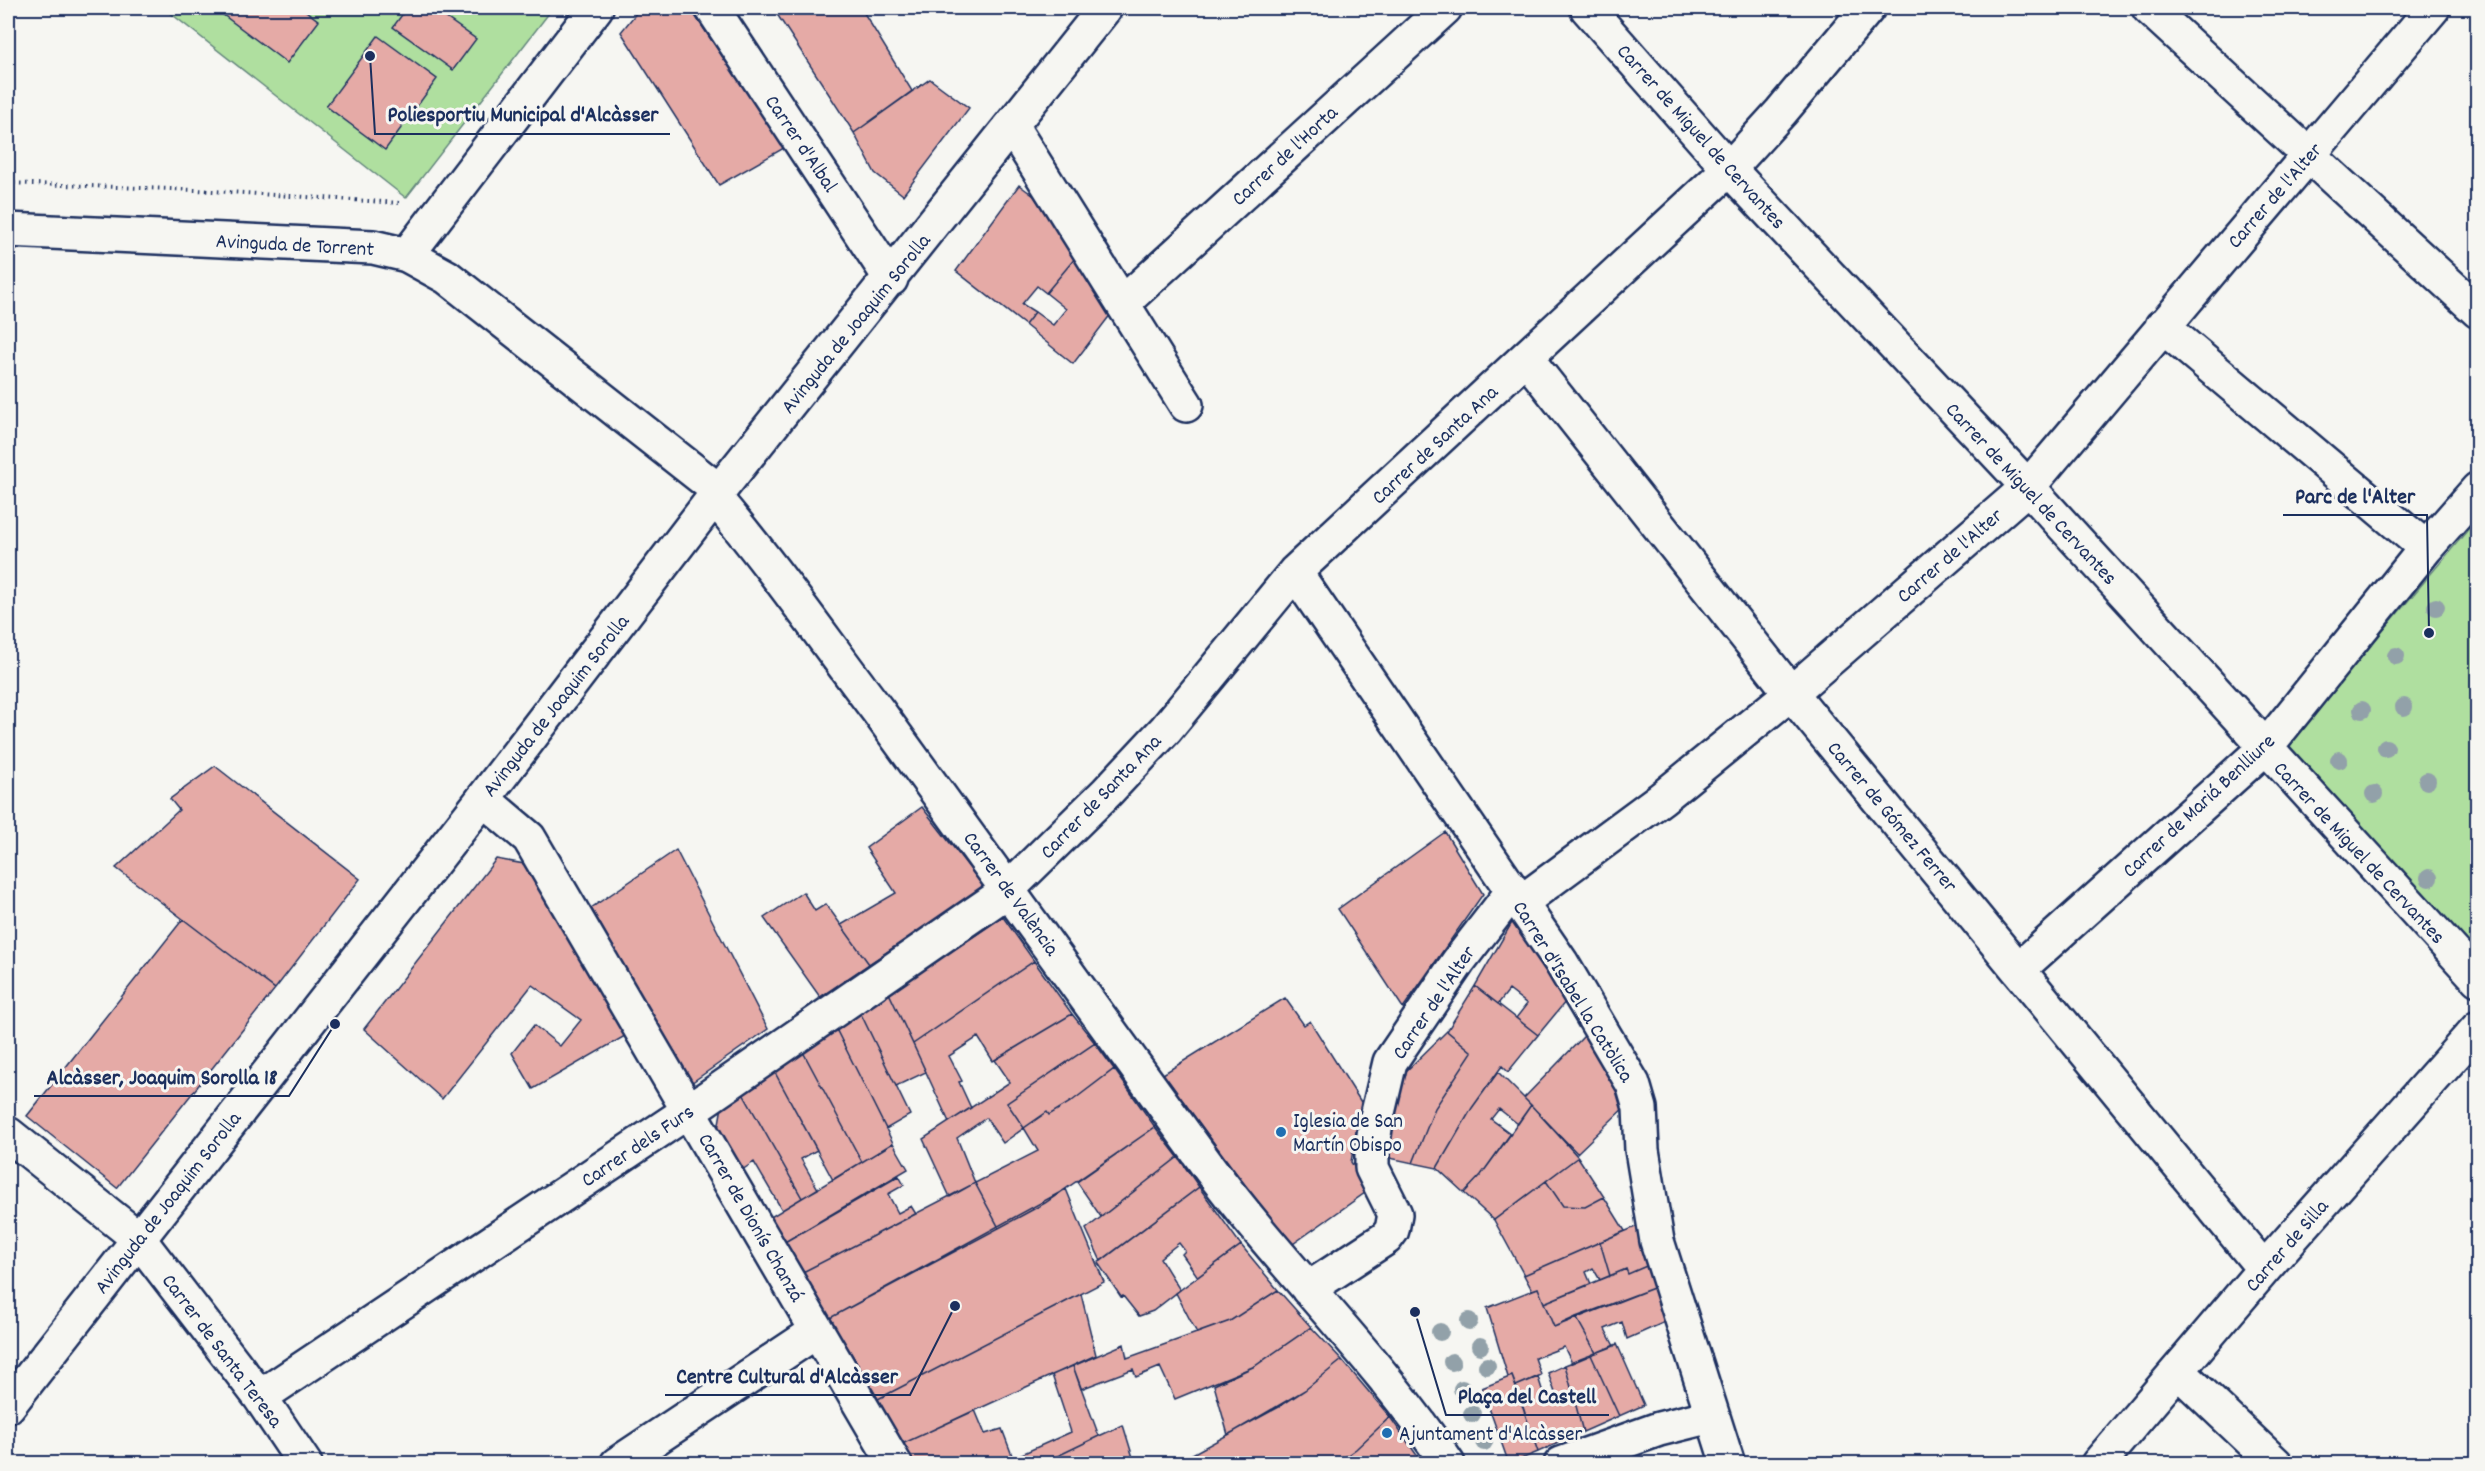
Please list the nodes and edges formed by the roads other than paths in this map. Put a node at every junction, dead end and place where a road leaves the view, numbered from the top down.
1 (596, 8) edge
2 (712, 8) edge
3 (1105, 8) edge
4 (1445, 8) edge
5 (1587, 8) edge
6 (1868, 8) edge
7 (2148, 8) edge
8 (2433, 8) edge
9 (1012, 126) junction
10 (2309, 154) junction
11 (1729, 169) junction
12 (8, 230) edge
13 (407, 255) junction
14 (891, 279) junction
15 (1123, 303) junction
16 (2478, 311) edge
17 (2162, 326) junction
18 (1527, 359) junction
19 (1186, 405) dead end
20 (2028, 487) junction
21 (2478, 489) edge
22 (717, 495) junction
23 (2426, 548) junction
24 (1295, 572) junction
25 (1791, 693) junction
26 (2265, 748) junction
27 (483, 799) junction
28 (1009, 888) junction
29 (1516, 898) junction
30 (2019, 969) junction
31 (2478, 979) edge
32 (2478, 1028) edge
33 (690, 1110) junction
34 (8, 1134) edge
35 (138, 1238) junction
36 (2264, 1269) junction
37 (1308, 1289) junction
38 (817, 1331) junction
39 (2178, 1371) junction
40 (260, 1397) junction
41 (8, 1406) edge
42 (1711, 1416) junction
43 (305, 1464) edge
44 (617, 1464) edge
45 (895, 1464) edge
46 (1448, 1464) edge
47 (1561, 1464) edge
48 (1728, 1464) edge
49 (2098, 1464) edge
50 (2277, 1464) edge

1 - 13 street
2 - 14 street, Carrer d'Albal
3 - 9 street, Avinguda de Joaquim Sorolla
4 - 15 street, Carrer de l'Horta
5 - 11 street, Carrer de Miguel de Cervantes
6 - 11 street, Carrer de Santa Ana
7 - 10 street
8 - 10 street, Carrer de l'Alter
9 - 14 street, Avinguda de Joaquim Sorolla
9 - 15 street
10 - 16 street
10 - 17 street, Carrer de l'Alter
11 - 18 street, Carrer de Santa Ana
11 - 20 street, Carrer de Miguel de Cervantes
12 - 13 street, Avinguda de Torrent
13 - 22 street, Avinguda de Torrent
14 - 22 street, Avinguda de Joaquim Sorolla
15 - 19 street
17 - 20 street, Carrer de l'Alter
17 - 23 street
18 - 24 street, Carrer de Santa Ana
18 - 25 street, Carrer de Gómez Ferrer
20 - 25 street, Carrer de l'Alter
20 - 26 street, Carrer de Miguel de Cervantes
21 - 23 street, Carrer de Mariá Benlliure
22 - 27 street, Avinguda de Joaquim Sorolla
22 - 28 street, Carrer de València
23 - 26 street, Carrer de Mariá Benlliure
24 - 28 street, Carrer de Santa Ana
24 - 29 street, Carrer d'Isabel la Catòlica
25 - 29 street, Carrer de l'Alter
25 - 30 street, Carrer de Gómez Ferrer
26 - 30 street, Carrer de Mariá Benlliure
26 - 31 street, Carrer de Miguel de Cervantes
27 - 33 street, Carrer de Dionís Chanzá
27 - 35 street, Avinguda de Joaquim Sorolla
28 - 33 street, Carrer dels Furs
28 - 37 street, Carrer de València
29 - 37 street, Carrer de l'Alter
29 - 42 street, Carrer d'Isabel la Catòlica
30 - 36 street, Carrer de Gómez Ferrer
32 - 36 street, Carrer de Silla
33 - 38 street, Carrer de Dionís Chanzá
33 - 40 street, Carrer dels Furs
34 - 35 street, Carrer de Santa Teresa
35 - 40 street, Carrer de Santa Teresa
35 - 41 street, Avinguda de Joaquim Sorolla
36 - 39 street, Carrer de Silla
37 - 46 street, Carrer de València
38 - 44 street
38 - 45 street, Carrer de Dionís Chanzá
39 - 49 street, Carrer de Silla
39 - 50 street
40 - 43 street, Carrer de Santa Teresa
42 - 47 street
42 - 48 street, Carrer d'Isabel la Catòlica

